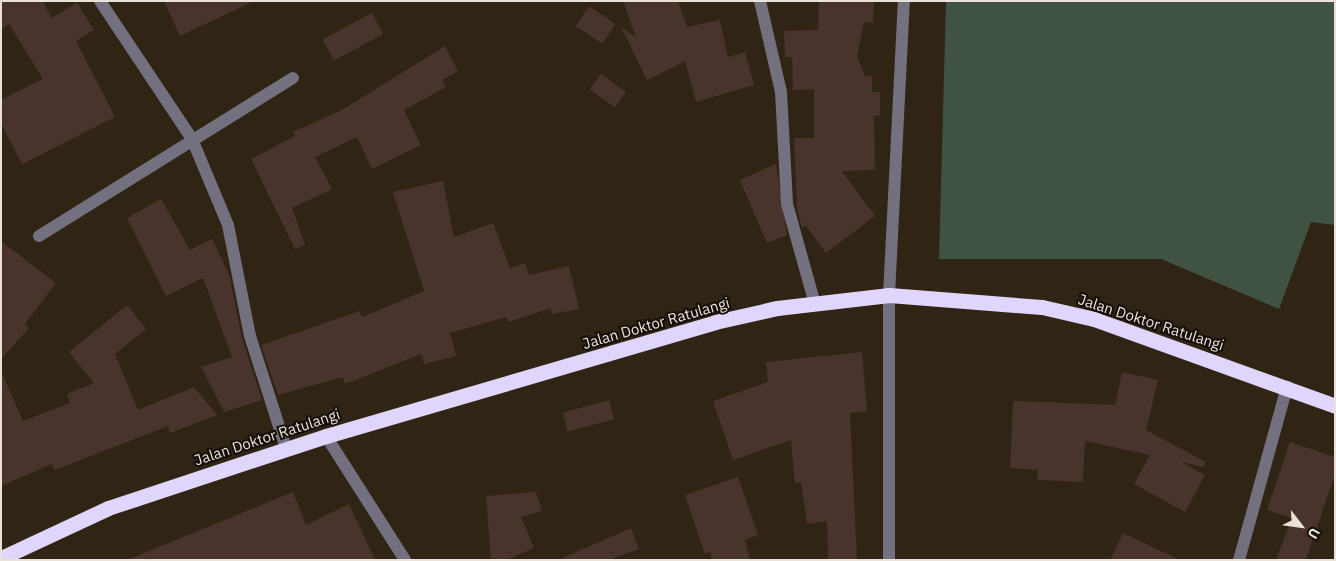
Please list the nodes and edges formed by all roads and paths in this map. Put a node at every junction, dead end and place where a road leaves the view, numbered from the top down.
1 (100, 1) edge
2 (760, 1) edge
3 (904, 1) edge
4 (293, 78) dead end
5 (192, 139) junction
6 (39, 236) dead end
7 (889, 295) junction
8 (815, 304) junction
9 (1287, 387) junction
10 (1335, 406) edge
11 (326, 436) junction
12 (286, 448) junction
13 (1, 558) edge
14 (405, 560) edge
15 (893, 560) edge
16 (1239, 560) edge

1 - 5 street
2 - 8 street
3 - 7 street
4 - 5 street
5 - 6 street
5 - 12 street
7 - 8 highway, Jalan Doktor Ratulangi
7 - 9 highway, Jalan Doktor Ratulangi
7 - 15 street
8 - 11 highway, Jalan Doktor Ratulangi
9 - 10 highway, Jalan Doktor Ratulangi
9 - 16 street
11 - 12 highway, Jalan Doktor Ratulangi
11 - 14 street
12 - 13 highway, Jalan Doktor Ratulangi

